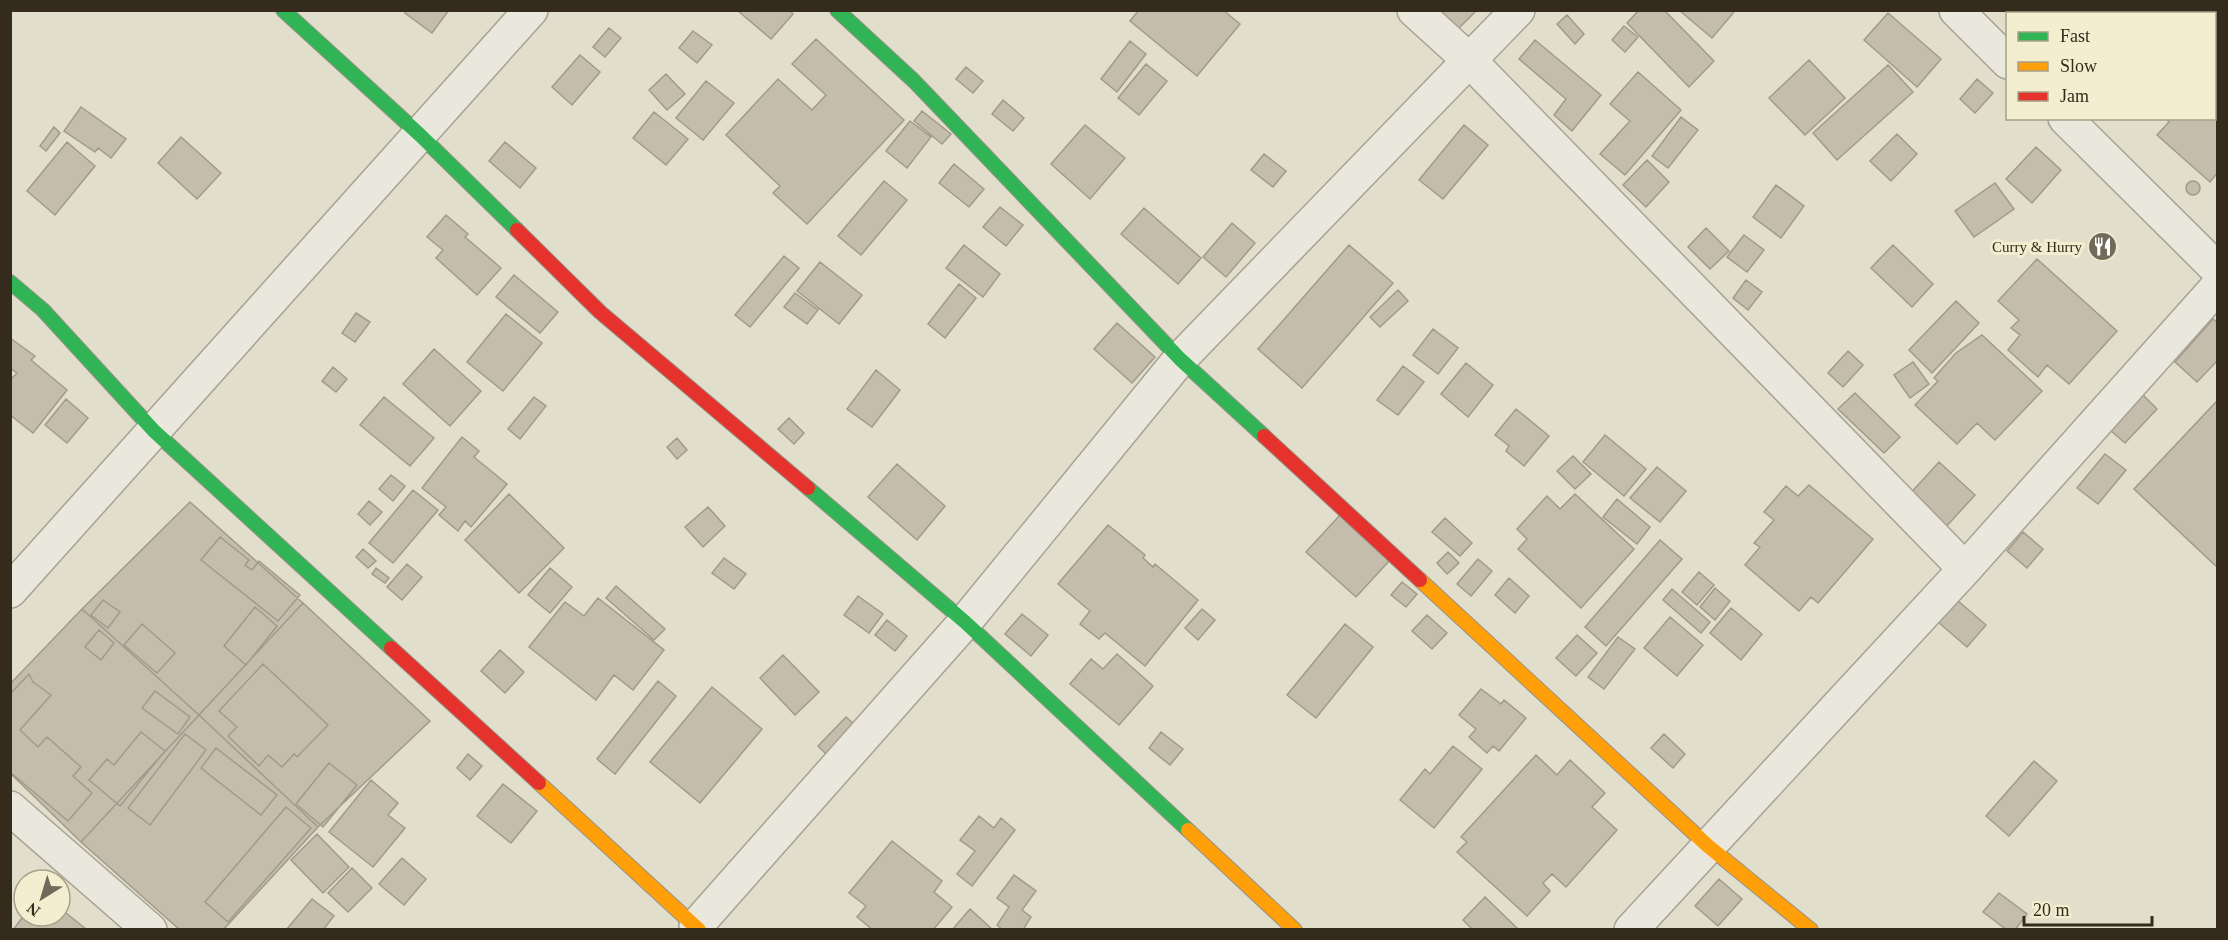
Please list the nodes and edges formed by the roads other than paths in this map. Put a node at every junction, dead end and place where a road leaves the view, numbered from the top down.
1 (283, 10) edge
2 (531, 10) edge
3 (837, 10) edge
4 (1414, 10) edge
5 (1518, 10) edge
6 (1956, 10) edge
7 (1470, 61) junction
8 (2006, 61) edge
9 (2067, 120) edge
10 (420, 135) junction
11 (2217, 270) edge
12 (10, 282) edge
13 (2217, 286) edge
14 (1180, 359) junction
15 (154, 431) junction
16 (1965, 569) junction
17 (10, 591) edge
18 (965, 622) junction
19 (10, 808) edge
20 (1708, 846) junction
21 (696, 929) edge
22 (150, 930) edge
23 (1295, 930) edge
24 (1631, 930) edge
25 (1811, 930) edge

1 - 10 street
2 - 10 street
3 - 14 street
4 - 7 street
5 - 7 street
6 - 8 street
7 - 14 street
7 - 16 street
9 - 11 street
10 - 15 street
10 - 18 street
12 - 15 street
13 - 16 street
14 - 18 street
14 - 20 street
15 - 17 street
15 - 21 street
16 - 20 street
18 - 21 street
18 - 23 street
19 - 22 street
20 - 24 street
20 - 25 street

